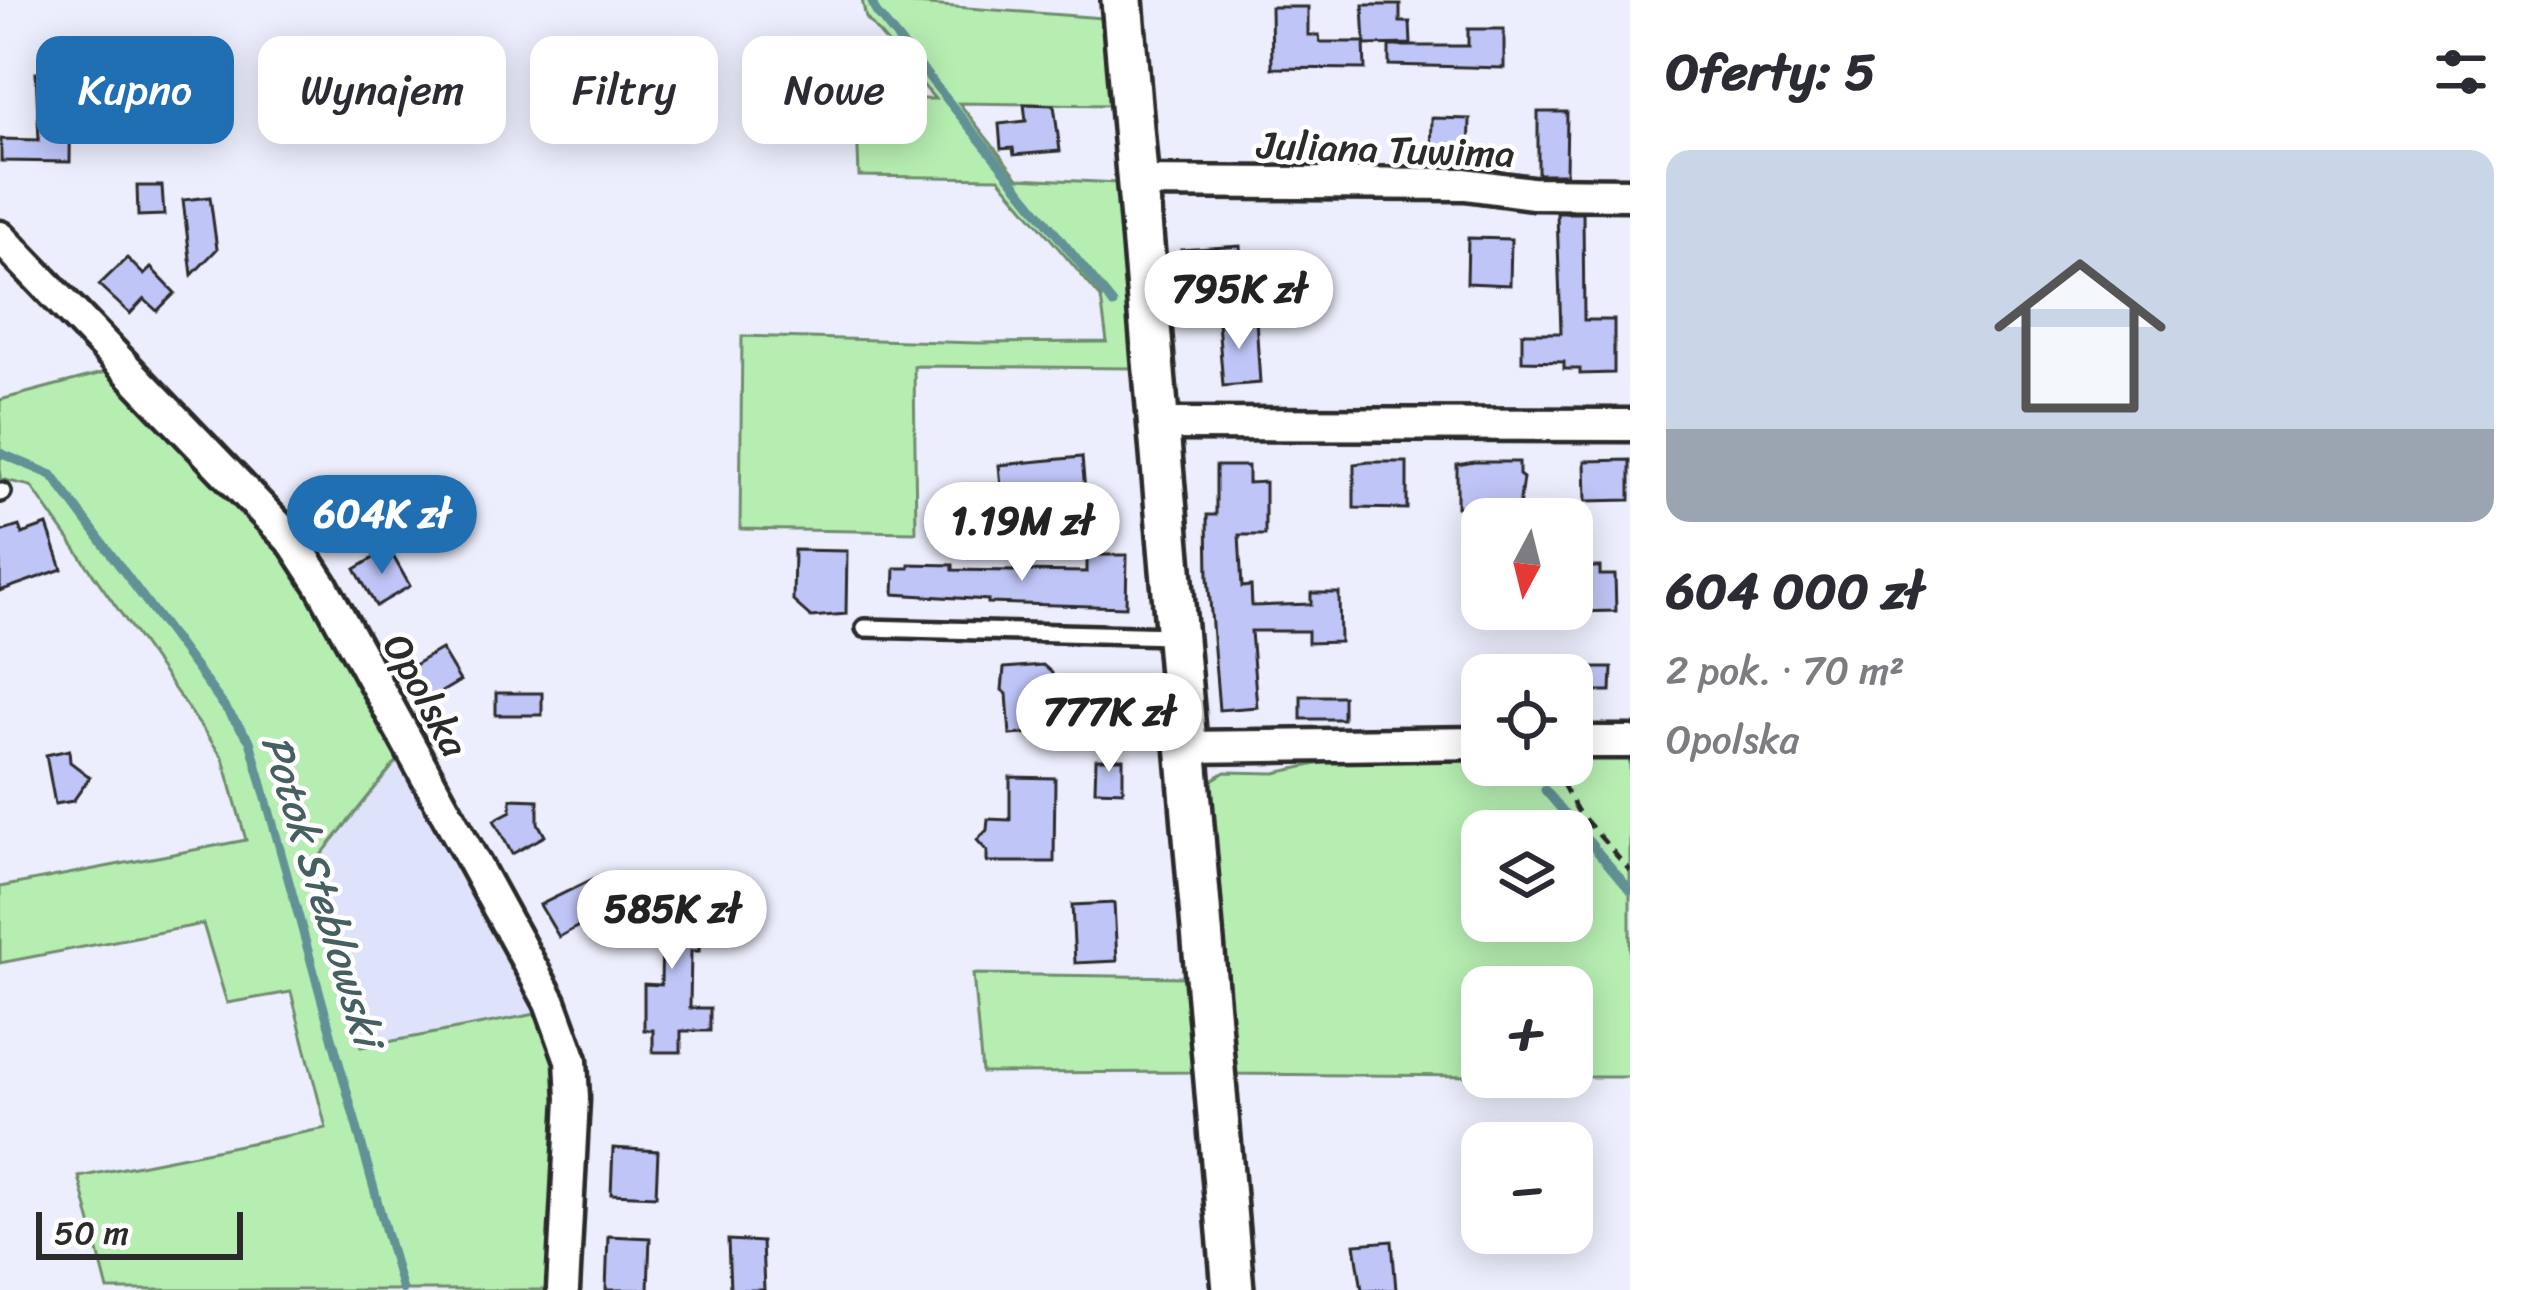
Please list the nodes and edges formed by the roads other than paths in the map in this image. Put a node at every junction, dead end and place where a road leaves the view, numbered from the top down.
1 (1122, 0) edge
2 (1138, 182) junction
3 (1630, 194) edge
4 (0, 237) edge
5 (1158, 424) junction
6 (1630, 425) edge
7 (865, 628) dead end
8 (1176, 636) junction
9 (1593, 742) edge
10 (1630, 742) edge
11 (1461, 743) edge
12 (1186, 747) junction
13 (563, 1290) edge
14 (1233, 1290) edge

1 - 2 street
2 - 3 street, Juliana Tuwima
2 - 5 street
4 - 13 street, Opolska
5 - 6 street
5 - 8 street
7 - 8 lane
8 - 12 street
9 - 10 street
11 - 12 street
12 - 14 street

